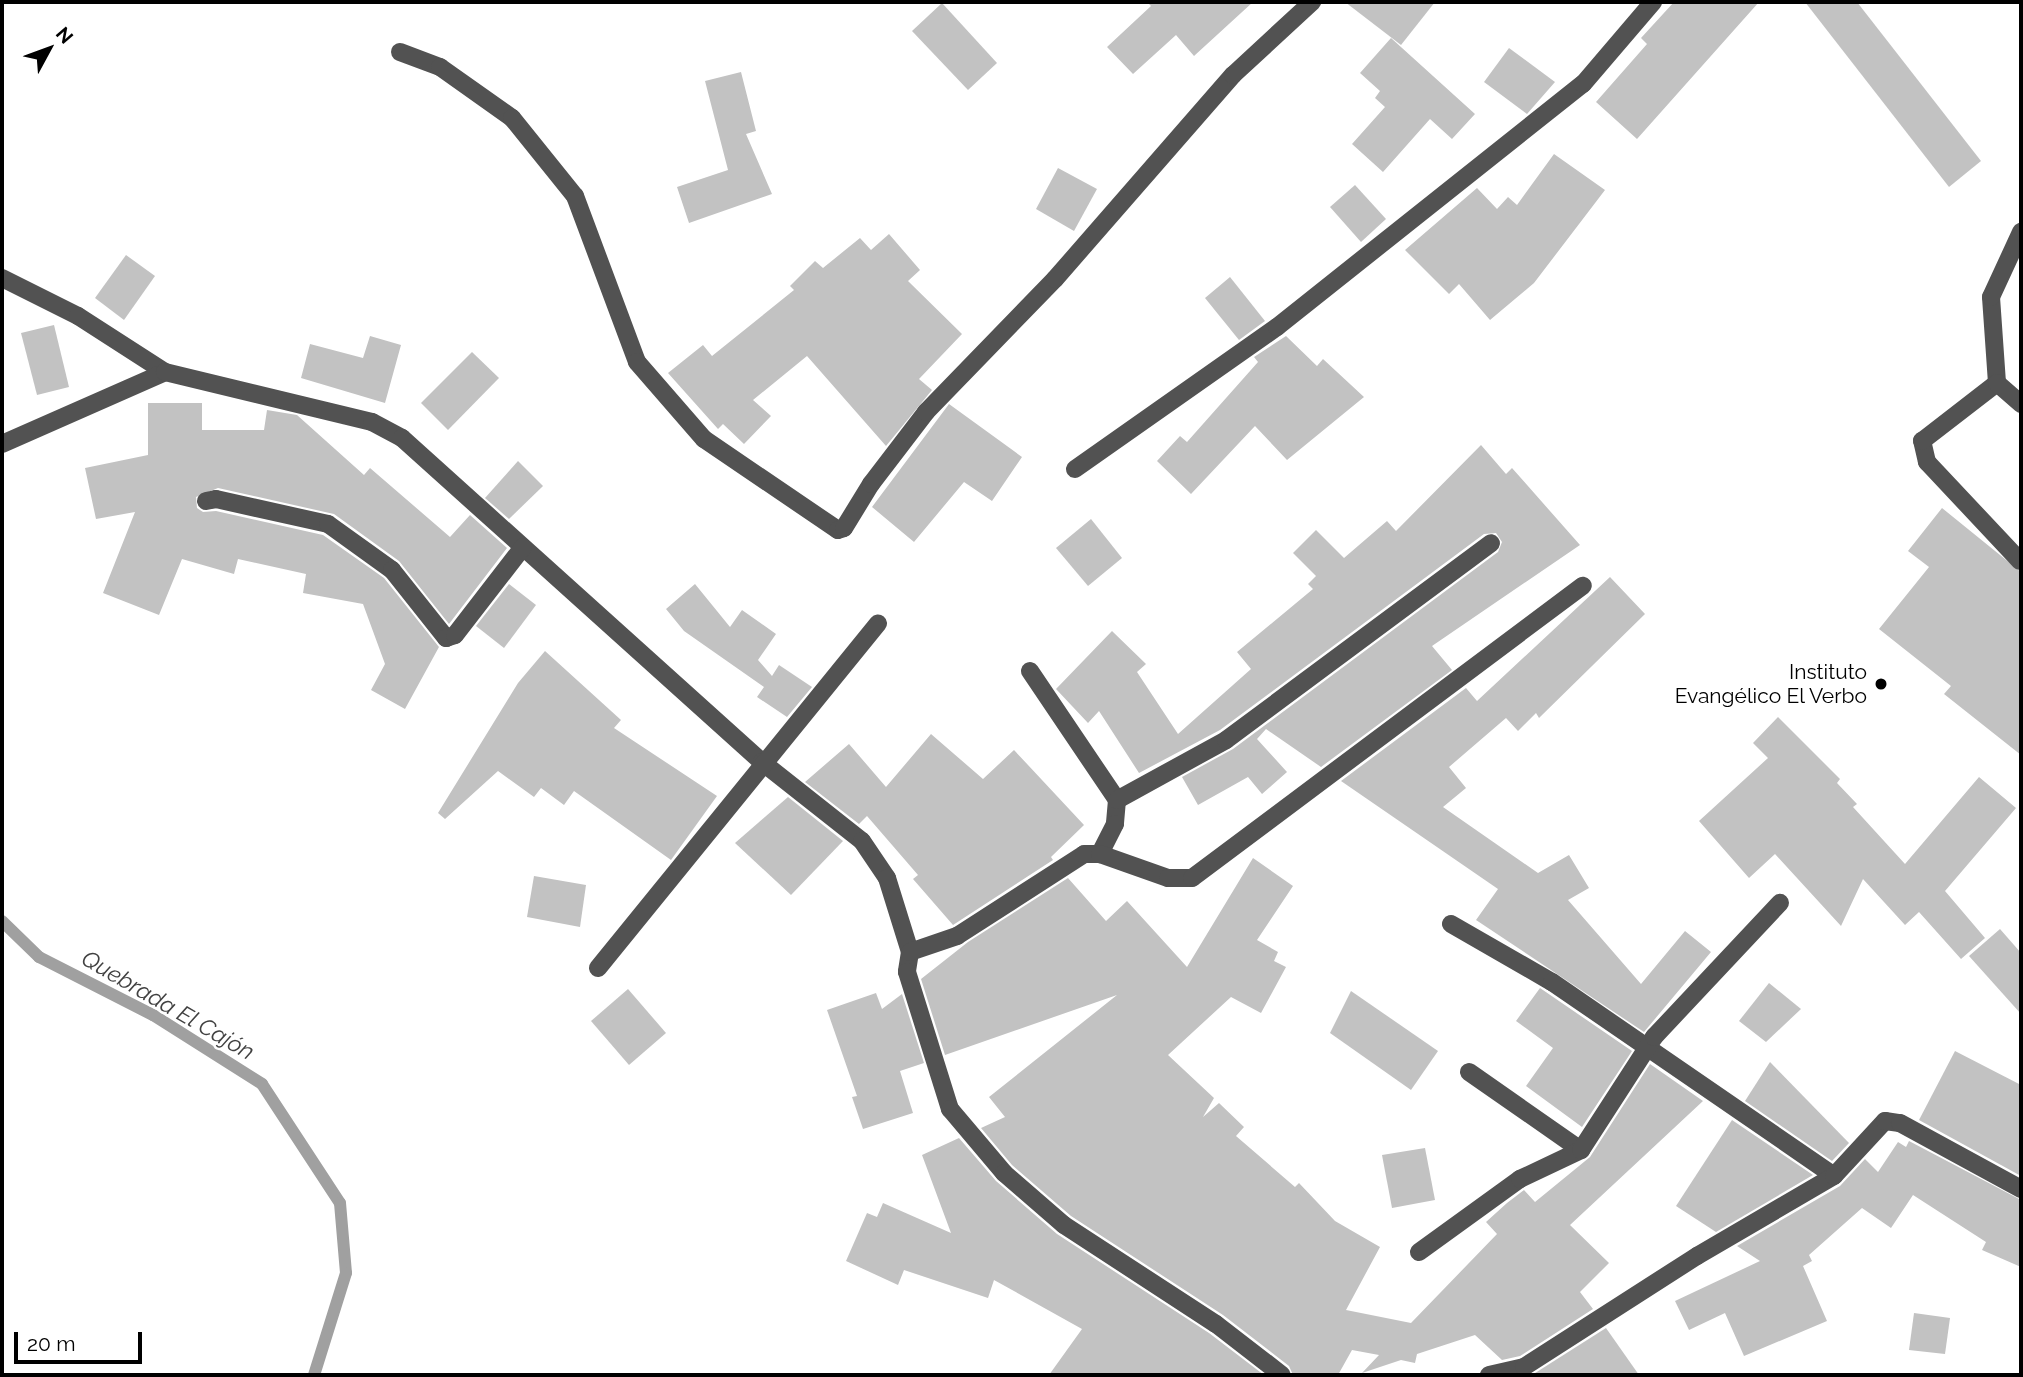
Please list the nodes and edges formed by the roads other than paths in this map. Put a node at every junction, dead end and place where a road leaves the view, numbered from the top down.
1 (1312, 2) edge
2 (1653, 2) edge
3 (400, 52) dead end
4 (2021, 232) edge
5 (2, 278) edge
6 (165, 372) junction
7 (1997, 383) junction
8 (2021, 404) edge
9 (2, 444) edge
10 (1075, 469) dead end
11 (206, 501) dead end
12 (1491, 544) dead end
13 (523, 547) junction
14 (2020, 561) edge
15 (1583, 586) dead end
16 (878, 623) dead end
17 (1030, 671) dead end
18 (762, 762) junction
19 (1117, 800) junction
20 (1100, 854) junction
21 (1780, 903) dead end
22 (1451, 924) dead end
23 (910, 953) junction
24 (598, 968) dead end
25 (1647, 1051) junction
26 (1469, 1072) dead end
27 (1581, 1150) junction
28 (1835, 1176) junction
29 (2021, 1189) edge
30 (1419, 1252) dead end
31 (1282, 1375) edge
32 (1489, 1375) edge

1 - 3 street
2 - 10 street
4 - 7 street
5 - 6 street
6 - 9 street
6 - 13 street
7 - 8 street
7 - 14 street
11 - 13 street
12 - 19 street
13 - 18 street
15 - 20 street
16 - 18 street
17 - 19 street
18 - 23 street
18 - 24 street
19 - 20 street
20 - 23 street
21 - 25 street
22 - 25 street
23 - 31 street
25 - 27 street
25 - 28 street
26 - 27 street
27 - 30 street
28 - 29 street
28 - 32 street

